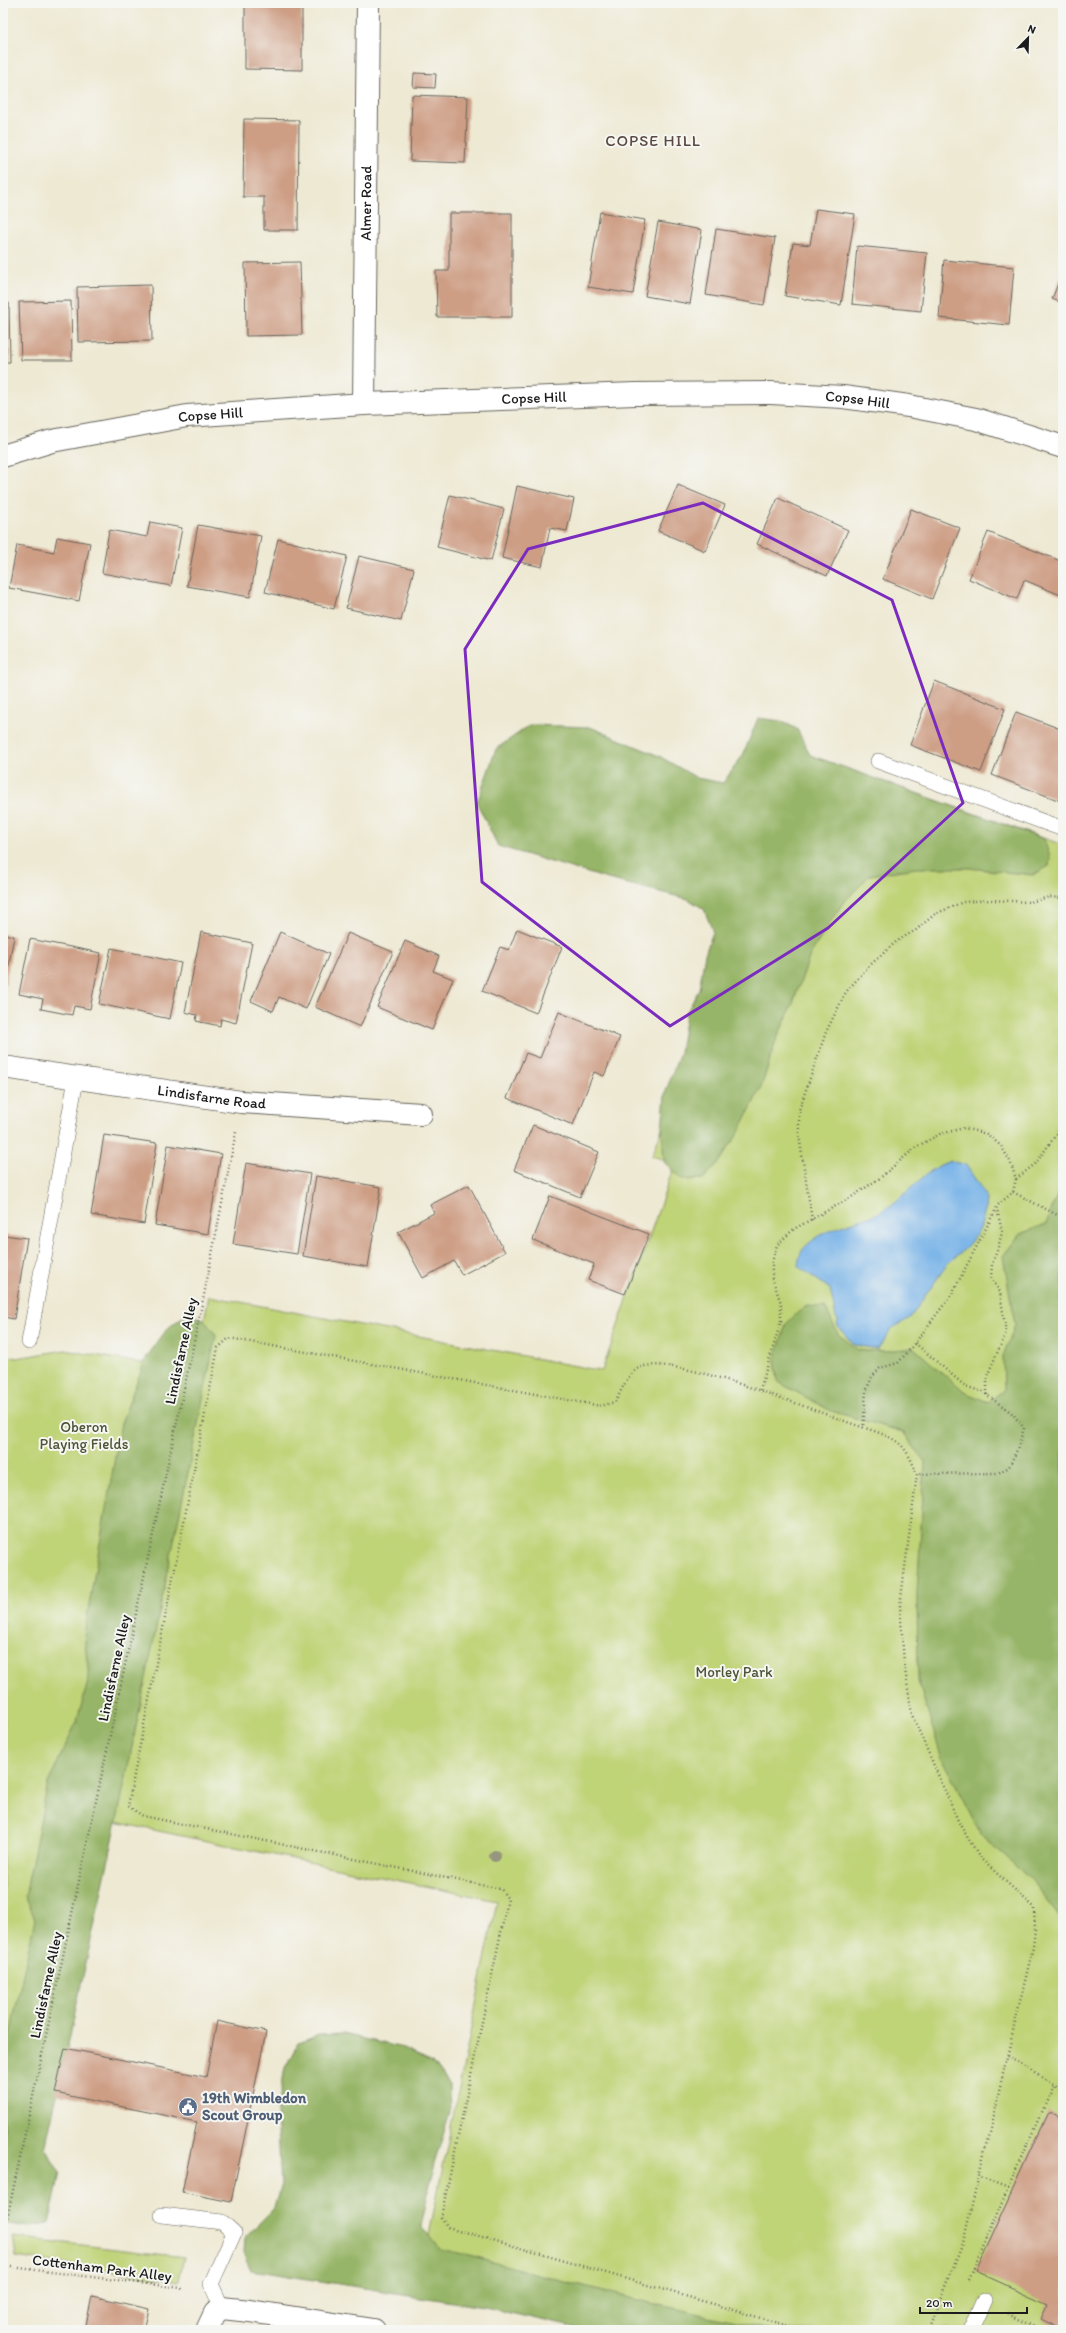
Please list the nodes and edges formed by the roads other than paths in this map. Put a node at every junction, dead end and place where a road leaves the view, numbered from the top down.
1 (368, 3) edge
2 (364, 404) junction
3 (1063, 447) edge
4 (3, 456) edge
5 (878, 761) dead end
6 (1063, 829) edge
7 (3, 1067) edge
8 (76, 1079) junction
9 (421, 1114) dead end
10 (29, 1342) dead end
11 (162, 2215) dead end
12 (984, 2301) road end
13 (214, 2317) edge
14 (374, 2330) edge
15 (971, 2330) edge

1 - 2 street, Almer Road
2 - 3 street, Copse Hill
2 - 4 street, Copse Hill
5 - 6 lane
7 - 8 street, Lindisfarne Road
8 - 9 street, Lindisfarne Road
8 - 10 lane
11 - 13 lane
12 - 15 lane
13 - 14 street

